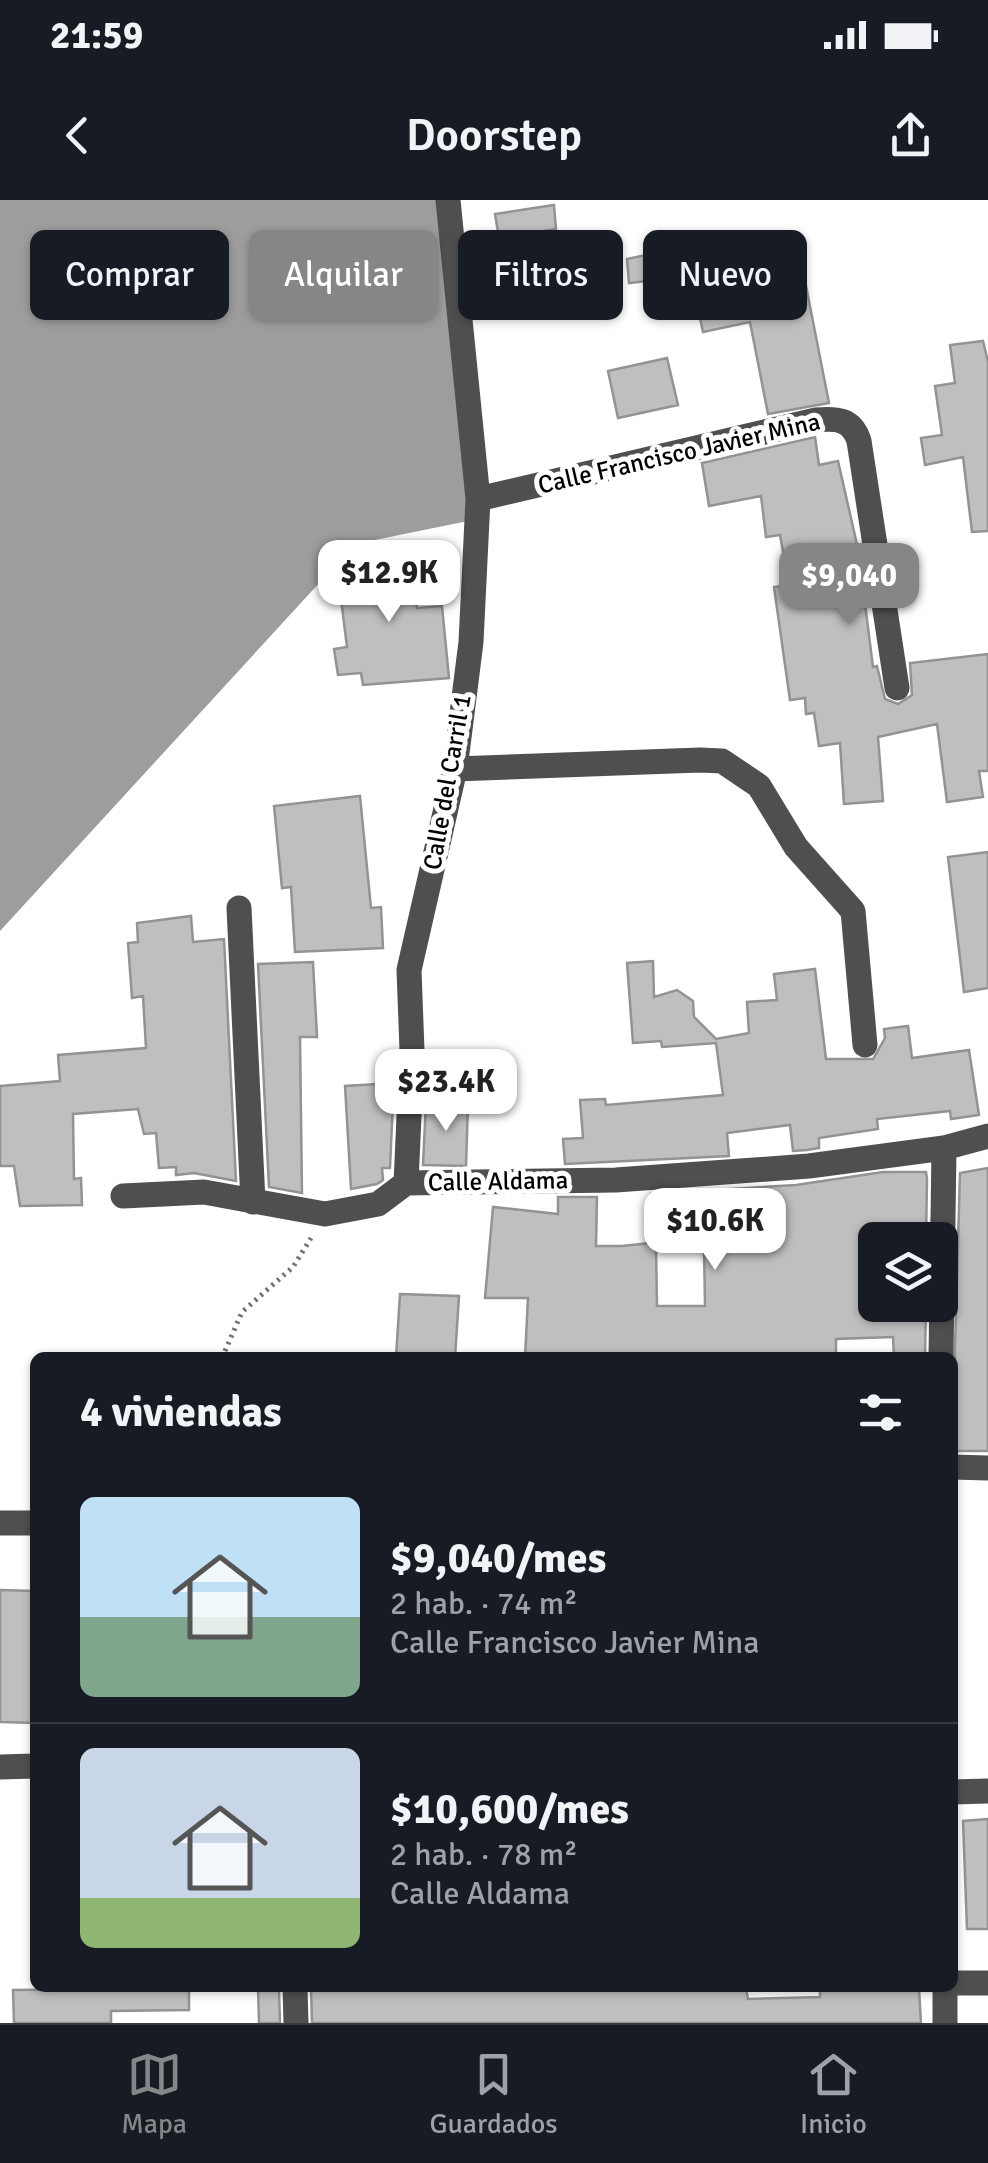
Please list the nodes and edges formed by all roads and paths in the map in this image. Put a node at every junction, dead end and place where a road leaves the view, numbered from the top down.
1 (448, 200) edge
2 (478, 499) junction
3 (896, 688) dead end
4 (455, 769) junction
5 (240, 908) dead end
6 (865, 1045) dead end
7 (988, 1136) edge
8 (944, 1148) junction
9 (406, 1182) junction
10 (123, 1196) dead end
11 (254, 1202) junction
12 (325, 1214) junction
13 (225, 1352) edge
14 (941, 1352) edge
15 (958, 1468) edge
16 (988, 1468) edge
17 (0, 1523) edge
18 (30, 1523) edge
19 (30, 1766) edge
20 (0, 1767) edge
21 (988, 1791) edge
22 (958, 1792) edge
23 (958, 1983) edge
24 (988, 1984) edge
25 (296, 1992) edge
26 (946, 1992) edge
27 (296, 2023) edge
28 (944, 2023) edge

1 - 2 street, Calle del Carril 1
2 - 3 street, Calle Francisco Javier Mina
2 - 4 street, Calle del Carril 1
4 - 6 street
4 - 9 street, Calle del Carril 1
5 - 11 street
7 - 8 street, Calle Aldama
8 - 9 street, Calle Aldama
8 - 14 street
9 - 12 street, Calle Aldama
10 - 11 street, Calle Aldama
11 - 12 street, Calle Aldama
12 - 13 path
15 - 16 street
17 - 18 street
19 - 20 street
21 - 22 street
23 - 24 street
25 - 27 street
26 - 28 street

